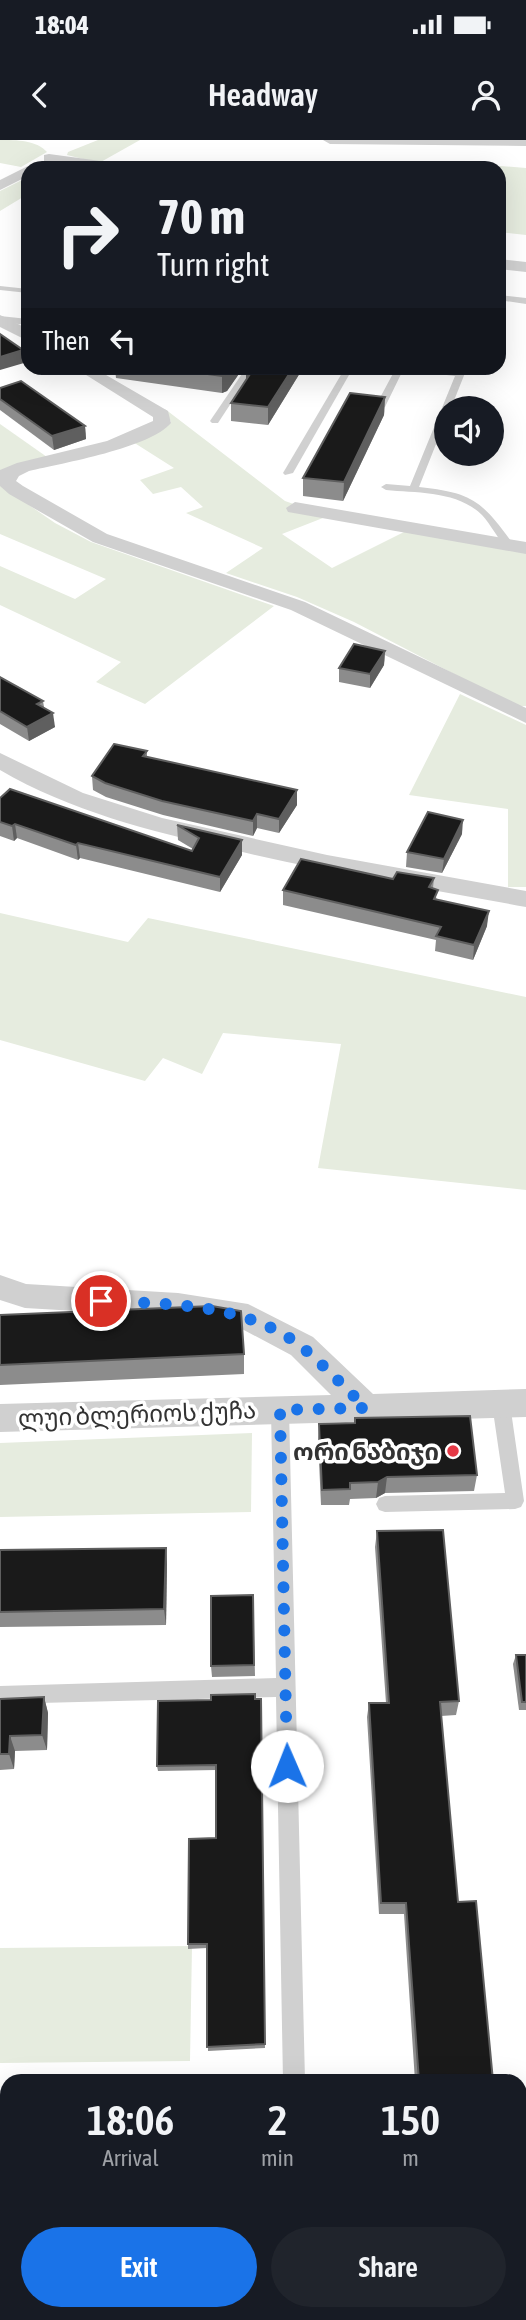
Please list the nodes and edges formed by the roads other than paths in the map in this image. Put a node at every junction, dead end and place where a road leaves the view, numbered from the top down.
1 (330, 140) edge
2 (405, 141) edge
3 (526, 142) edge
4 (43, 143) dead end
5 (49, 158) junction
6 (44, 161) edge
7 (71, 161) edge
8 (21, 174) edge
9 (0, 186) edge
10 (506, 265) edge
11 (526, 267) edge
12 (0, 288) edge
13 (21, 290) edge
14 (506, 299) edge
15 (526, 301) edge
16 (0, 320) edge
17 (21, 322) edge
18 (21, 332) edge
19 (95, 375) edge
20 (245, 375) edge
21 (345, 375) edge
22 (396, 375) edge
23 (459, 375) edge
24 (451, 396) edge
25 (380, 407) edge
26 (215, 421) dead end
27 (434, 438) edge
28 (288, 473) dead end
29 (4, 479) edge
30 (386, 487) dead end
31 (413, 491) junction
32 (295, 508) dead end
33 (517, 546) edge
34 (526, 716) edge
35 (0, 761) edge
36 (526, 899) edge
37 (0, 1287) edge
38 (514, 1404) edge
39 (366, 1408) junction
40 (280, 1410) junction
41 (0, 1418) edge
42 (385, 1504) dead end
43 (285, 1687) junction
44 (0, 1695) edge
45 (294, 2074) edge

1 - 2 street
2 - 3 street
4 - 5 street
5 - 6 street
5 - 7 street
8 - 9 street
10 - 11 street
12 - 13 lane
14 - 15 lane
16 - 17 lane
16 - 18 street
19 - 29 street
20 - 26 lane
21 - 28 lane
22 - 25 lane
23 - 24 lane
27 - 31 lane
29 - 34 street
30 - 31 lane
31 - 33 lane
32 - 33 street
35 - 36 street
37 - 39 street
38 - 39 street, ლუი ბლერიოს ქუჩა
38 - 42 lane
39 - 40 street, ლუი ბლერიოს ქუჩა
40 - 41 street, ლუი ბლერიოს ქუჩა
40 - 43 lane
43 - 44 lane
43 - 45 lane

